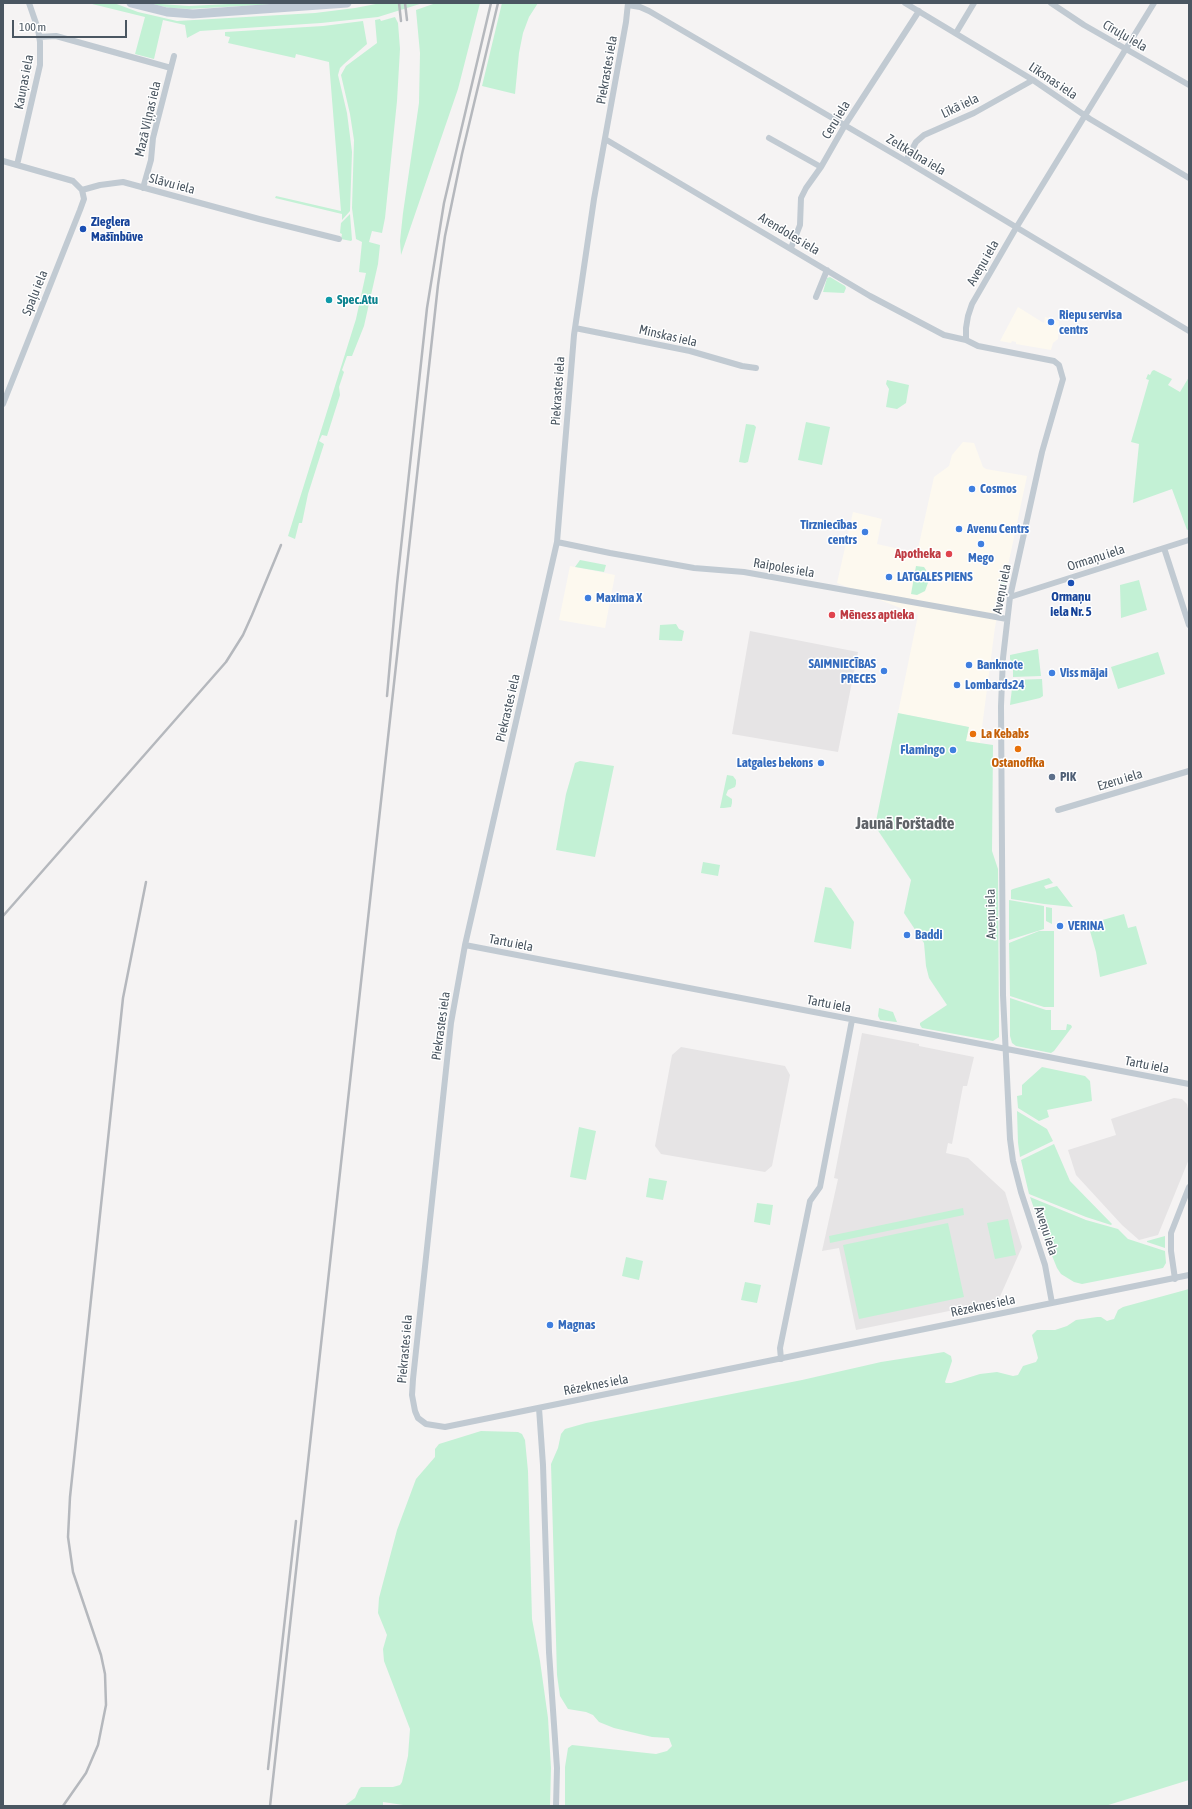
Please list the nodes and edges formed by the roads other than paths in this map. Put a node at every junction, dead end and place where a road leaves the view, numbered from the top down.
1 (28, 3) edge
2 (131, 3) edge
3 (348, 3) edge
4 (905, 3) edge
5 (974, 3) edge
6 (1051, 3) edge
7 (1154, 3) edge
8 (628, 4) edge
9 (919, 11) junction
10 (956, 33) junction
11 (40, 37) junction
12 (1126, 48) junction
13 (174, 56) dead end
14 (171, 68) junction
15 (1033, 80) junction
16 (1189, 85) edge
17 (1084, 116) junction
18 (845, 125) junction
19 (769, 138) dead end
20 (605, 139) junction
21 (3, 161) edge
22 (906, 161) junction
23 (17, 165) junction
24 (821, 167) junction
25 (1189, 178) edge
26 (143, 188) junction
27 (82, 190) junction
28 (1016, 228) junction
29 (339, 239) dead end
30 (792, 248) junction
31 (827, 270) junction
32 (816, 297) dead end
33 (575, 328) junction
34 (1189, 332) edge
35 (966, 340) junction
36 (756, 368) dead end
37 (3, 404) edge
38 (1188, 540) edge
39 (557, 542) junction
40 (1164, 548) junction
41 (1010, 597) junction
42 (1007, 619) junction
43 (1189, 625) edge
44 (1189, 771) edge
45 (1058, 810) dead end
46 (466, 945) junction
47 (852, 1020) junction
48 (1005, 1049) junction
49 (1189, 1084) edge
50 (1189, 1187) edge
51 (1189, 1275) edge
52 (1175, 1278) junction
53 (1052, 1303) junction
54 (781, 1359) junction
55 (539, 1408) junction
56 (418, 1418) joint
57 (556, 1806) edge

1 - 11 street, Kauņas iela
2 - 3 street
4 - 9 street, Līksnas iela
5 - 10 street
6 - 12 street, Cīruļu iela
7 - 12 street, Aveņu iela
8 - 18 street, Zeltkalna iela
8 - 20 street, Piekrastes iela
9 - 10 street, Līksnas iela
9 - 18 street, Ceru iela
10 - 15 street, Līksnas iela
11 - 14 street
11 - 23 street, Kauņas iela
12 - 16 street, Cīruļu iela
12 - 17 street, Aveņu iela
13 - 14 street, Mazā Viļņas iela
14 - 26 street, Mazā Viļņas iela
15 - 17 street, Līksnas iela
15 - 22 street, Līkā iela
17 - 25 street, Līksnas iela
17 - 28 street, Aveņu iela
18 - 22 street, Zeltkalna iela
18 - 24 street, Ceru iela
19 - 24 street
20 - 30 street, Arendoles iela
20 - 33 street, Piekrastes iela
21 - 23 street
22 - 28 street, Zeltkalna iela
23 - 27 street
24 - 30 street, Ceru iela
26 - 27 street, Slāvu iela
26 - 29 street, Slāvu iela
27 - 37 street, Spaļu iela
28 - 34 street, Zeltkalna iela
28 - 35 street, Aveņu iela
30 - 31 street, Arendoles iela
31 - 32 street
31 - 35 street, Arendoles iela
33 - 36 street, Minskas iela
33 - 39 street, Piekrastes iela
35 - 41 street, Aveņu iela
38 - 40 street, Ormaņu iela
39 - 42 street, Raipoles iela
39 - 46 street, Piekrastes iela
40 - 41 street, Ormaņu iela
40 - 43 street
41 - 42 street, Aveņu iela
42 - 48 street, Aveņu iela
44 - 45 street, Ezeru iela
46 - 47 street, Tartu iela
46 - 56 street, Piekrastes iela
47 - 48 street, Tartu iela
47 - 54 street
48 - 49 street, Tartu iela
48 - 53 street, Aveņu iela
50 - 52 street
51 - 52 street, Rēzeknes iela
52 - 53 street, Rēzeknes iela
53 - 54 street, Rēzeknes iela
54 - 55 street, Rēzeknes iela
55 - 56 street, Rēzeknes iela
55 - 57 street

